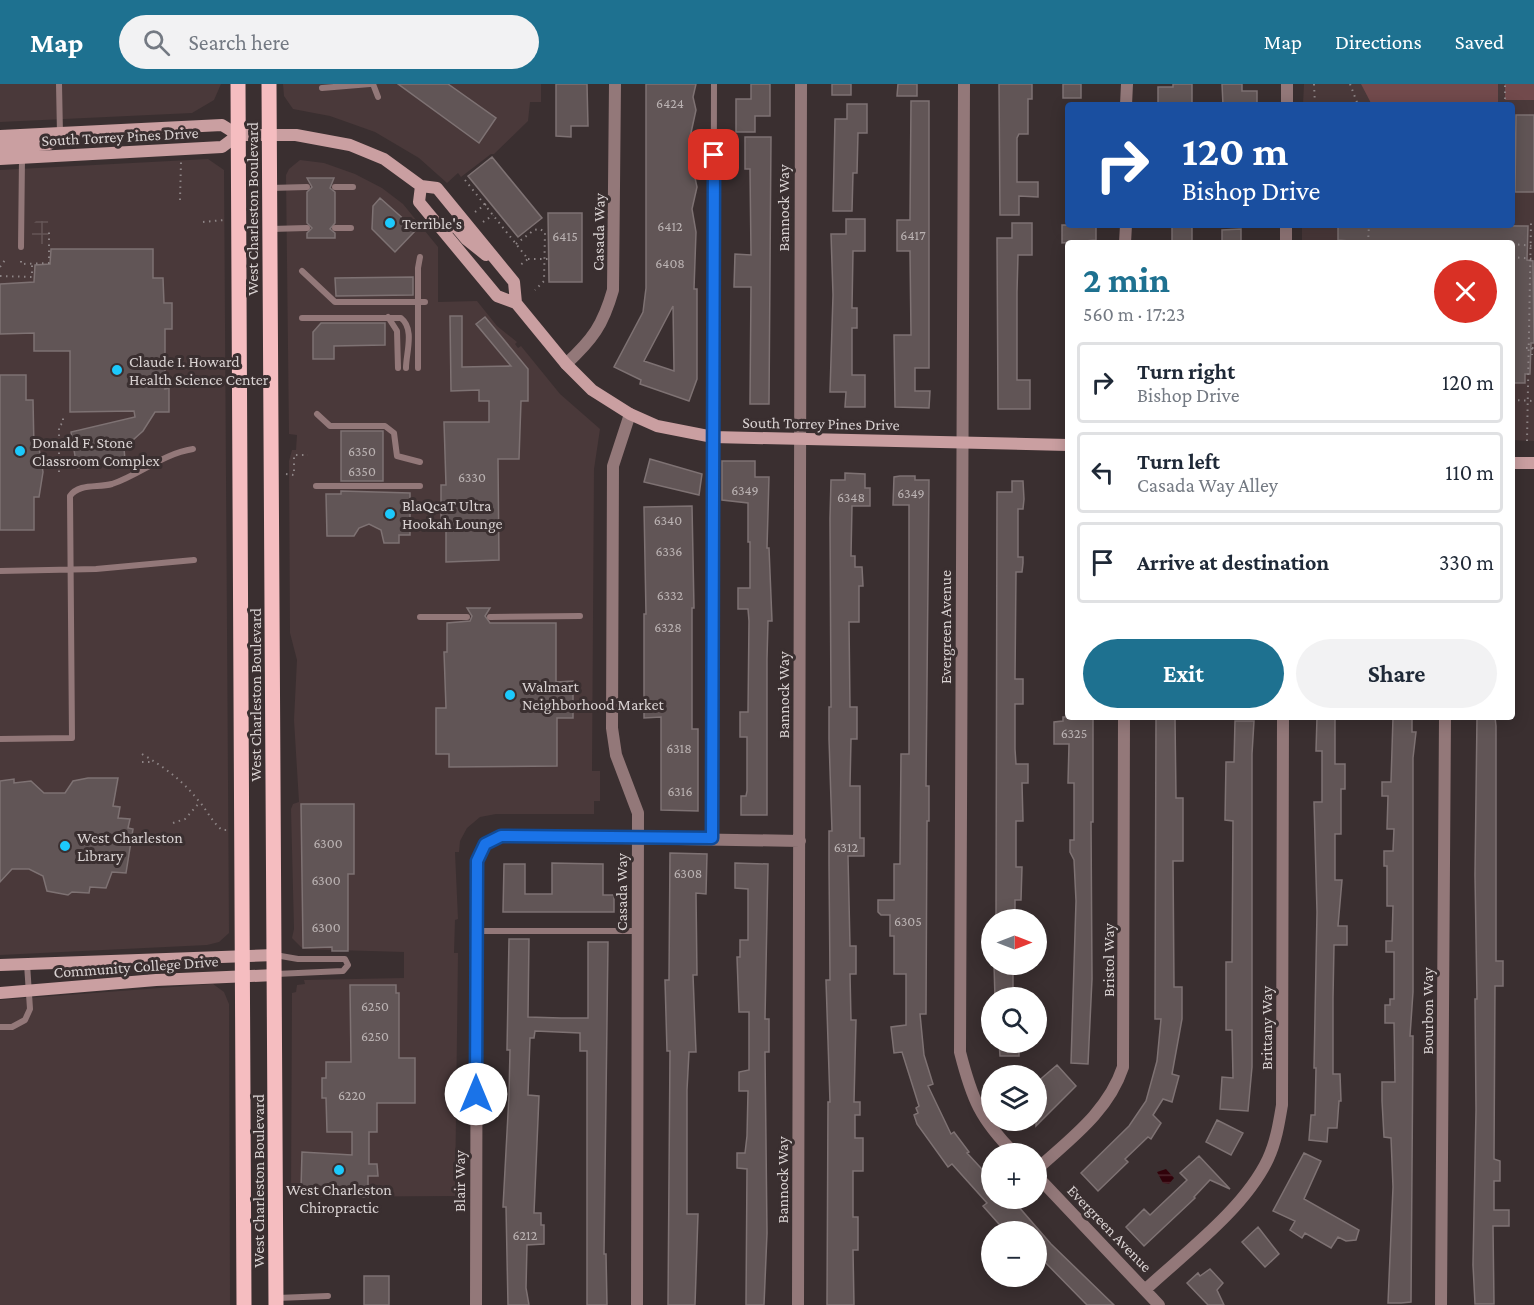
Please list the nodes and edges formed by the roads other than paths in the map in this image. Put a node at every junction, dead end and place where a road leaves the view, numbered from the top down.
1 (59, 84) edge
2 (238, 84) edge
3 (269, 84) edge
4 (371, 84) edge
5 (615, 84) edge
6 (714, 84) edge
7 (801, 84) edge
8 (964, 84) edge
9 (1127, 84) edge
10 (1287, 84) edge
11 (322, 88) dead end
12 (378, 97) dead end
13 (1126, 102) edge
14 (1287, 102) edge
15 (60, 134) junction
16 (238, 135) junction
17 (270, 135) junction
18 (0, 136) edge
19 (0, 148) edge
20 (22, 158) junction
21 (0, 159) edge
22 (421, 186) junction
23 (307, 187) dead end
24 (335, 187) dead end
25 (353, 187) dead end
26 (269, 188) junction
27 (439, 225) junction
28 (307, 228) dead end
29 (335, 228) dead end
30 (351, 228) dead end
31 (269, 229) junction
32 (21, 247) dead end
33 (420, 257) dead end
34 (503, 268) junction
35 (302, 271) dead end
36 (421, 302) junction
37 (516, 303) junction
38 (388, 316) junction
39 (302, 318) dead end
40 (566, 364) junction
41 (398, 368) dead end
42 (406, 369) dead end
43 (418, 369) dead end
44 (317, 414) dead end
45 (630, 414) junction
46 (713, 437) junction
47 (799, 439) junction
48 (962, 443) junction
49 (1065, 445) edge
50 (193, 449) dead end
51 (420, 462) dead end
52 (1515, 463) edge
53 (1534, 463) edge
54 (316, 486) dead end
55 (420, 486) dead end
56 (194, 560) dead end
57 (71, 569) junction
58 (0, 571) edge
59 (579, 616) dead end
60 (420, 617) dead end
61 (467, 617) dead end
62 (490, 617) dead end
63 (1124, 720) edge
64 (1283, 720) edge
65 (1445, 720) edge
66 (0, 739) edge
67 (638, 837) junction
68 (712, 838) junction
69 (800, 841) junction
70 (476, 931) junction
71 (638, 931) junction
72 (242, 955) junction
73 (274, 955) junction
74 (27, 964) junction
75 (0, 965) edge
76 (242, 975) junction
77 (274, 975) junction
78 (28, 991) junction
79 (0, 993) edge
80 (0, 1027) edge
81 (1004, 1143) edge
82 (1047, 1160) edge
83 (1047, 1186) edge
84 (1146, 1289) junction
85 (328, 1296) dead end
86 (276, 1301) edge
87 (244, 1305) edge
88 (476, 1305) edge
89 (637, 1305) edge
90 (798, 1305) edge
91 (1159, 1305) edge
92 (1441, 1305) edge

1 - 15 lane
2 - 16 main road, West Charleston Boulevard
3 - 17 main road, West Charleston Boulevard
4 - 11 lane
4 - 12 lane
5 - 40 street, Casada Way
6 - 46 lane
7 - 47 street, Bannock Way
8 - 48 street, Evergreen Avenue
9 - 13 street
10 - 14 street
15 - 16 main road, South Torrey Pines Drive
15 - 18 main road, South Torrey Pines Drive
15 - 19 main road
16 - 17 main road, South Torrey Pines Drive
16 - 20 main road, South Torrey Pines Drive
16 - 72 main road, West Charleston Boulevard
17 - 22 main road, South Torrey Pines Drive
17 - 26 main road, West Charleston Boulevard
20 - 21 main road, South Torrey Pines Drive
20 - 32 lane
22 - 27 main road, South Torrey Pines Drive
22 - 34 main road, South Torrey Pines Drive
23 - 26 lane
24 - 25 lane
26 - 31 main road, West Charleston Boulevard
27 - 34 main road
27 - 37 main road, South Torrey Pines Drive
28 - 31 lane
29 - 30 lane
31 - 73 main road, West Charleston Boulevard
33 - 36 lane
34 - 37 main road, South Torrey Pines Drive
35 - 36 lane
36 - 43 lane
37 - 40 main road, South Torrey Pines Drive
38 - 39 lane
38 - 41 lane
38 - 42 lane
40 - 45 main road, South Torrey Pines Drive
44 - 51 lane
45 - 46 main road, South Torrey Pines Drive
45 - 67 street, Casada Way
46 - 47 main road, South Torrey Pines Drive
46 - 68 lane
47 - 48 main road, South Torrey Pines Drive
47 - 69 street, Bannock Way
48 - 49 main road, South Torrey Pines Drive
48 - 81 street, Evergreen Avenue
50 - 57 lane
52 - 53 main road
54 - 55 lane
56 - 57 lane
57 - 58 lane
57 - 66 lane
59 - 62 lane
60 - 61 lane
63 - 82 street, Bristol Way
64 - 84 street, Brittany Way
65 - 92 street, Bourbon Way
67 - 68 street
67 - 70 street, Blair Way
67 - 71 street, Casada Way
68 - 69 street
69 - 90 street, Bannock Way
70 - 71 lane
70 - 88 street, Blair Way
71 - 89 street, Casada Way
72 - 73 main road, Community College Drive
72 - 74 main road, Community College Drive
72 - 76 main road, West Charleston Boulevard
73 - 77 main road, West Charleston Boulevard
73 - 77 lane
74 - 75 main road, Community College Drive
74 - 78 lane
76 - 77 main road, Community College Drive
76 - 78 main road, Community College Drive
76 - 87 main road, West Charleston Boulevard
77 - 86 main road, West Charleston Boulevard
78 - 79 main road, Community College Drive
78 - 80 lane
83 - 84 street, Evergreen Avenue
84 - 91 street, Evergreen Avenue
85 - 86 lane

